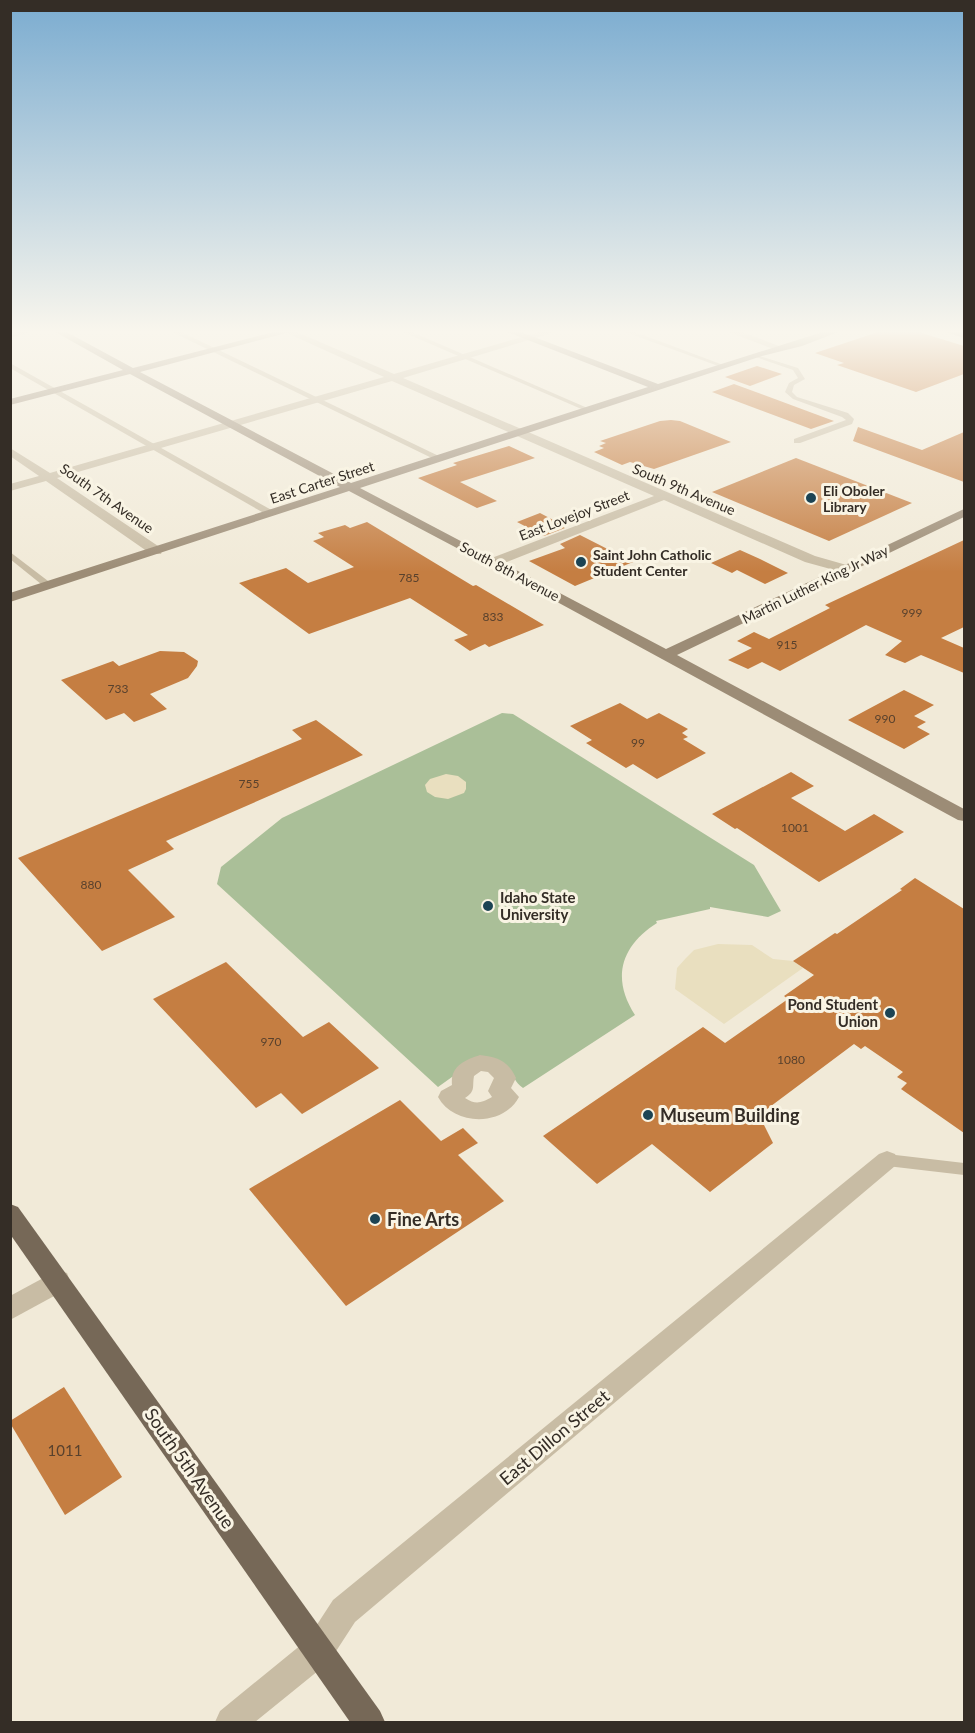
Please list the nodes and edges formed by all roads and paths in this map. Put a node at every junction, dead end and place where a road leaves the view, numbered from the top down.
1 (89, 410) edge
2 (202, 410) edge
3 (284, 410) edge
4 (339, 410) edge
5 (464, 410) edge
6 (588, 410) edge
7 (829, 410) edge
8 (231, 425) junction
9 (516, 433) junction
10 (797, 441) dead end
11 (155, 447) junction
12 (10, 451) edge
13 (441, 459) junction
14 (49, 476) junction
15 (10, 488) edge
16 (351, 488) junction
17 (664, 496) junction
18 (964, 513) edge
19 (272, 514) junction
20 (156, 550) junction
21 (10, 554) edge
22 (494, 562) junction
23 (845, 569) junction
24 (49, 586) junction
25 (10, 598) edge
26 (666, 656) junction
27 (964, 816) edge
28 (887, 1160) joint
29 (964, 1169) edge
30 (10, 1214) edge
31 (58, 1281) junction
32 (10, 1309) edge
33 (318, 1651) junction
34 (231, 1722) edge
35 (369, 1722) edge

1 - 11 lane
2 - 8 street, South 8th Avenue
3 - 8 street
4 - 13 lane
5 - 9 street, South 9th Avenue
6 - 9 street, East Carter Street
7 - 10 lane
8 - 11 street
8 - 16 street, South 8th Avenue
9 - 13 street, East Carter Street
9 - 17 street, South 9th Avenue
11 - 14 street
11 - 19 lane
12 - 14 street, South 7th Avenue
13 - 16 street, East Carter Street
14 - 15 street
14 - 20 street, South 7th Avenue
16 - 19 street, East Carter Street
16 - 22 street, South 8th Avenue
17 - 22 street, East Lovejoy Street
17 - 23 street, South 9th Avenue
18 - 23 street, Martin Luther King Jr Way
19 - 20 street, East Carter Street
20 - 24 street, East Carter Street
21 - 24 lane
22 - 26 street, South 8th Avenue
23 - 26 street, Martin Luther King Jr Way
24 - 25 street, East Carter Street
26 - 27 street, South 8th Avenue
28 - 29 lane
28 - 33 street, East Dillon Street
30 - 31 main road, South 5th Avenue
31 - 32 street
31 - 33 main road, South 5th Avenue
33 - 34 street, East Dillon Street
33 - 35 main road, South 5th Avenue

